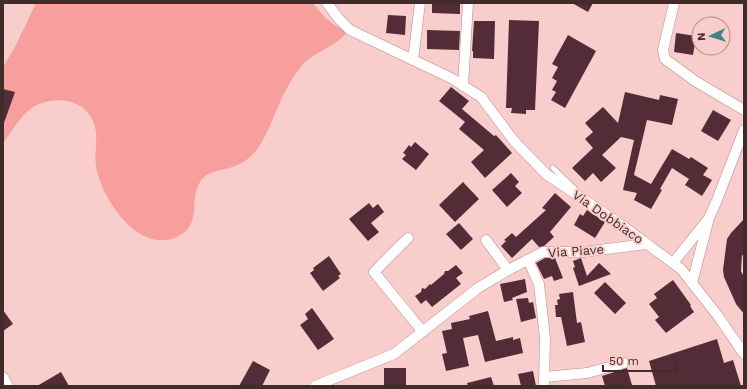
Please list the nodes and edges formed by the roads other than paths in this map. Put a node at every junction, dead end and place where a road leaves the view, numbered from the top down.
1 (327, 3) edge
2 (420, 3) edge
3 (468, 3) edge
4 (674, 3) edge
5 (413, 60) junction
6 (463, 86) junction
7 (744, 110) edge
8 (744, 130) edge
9 (553, 168) dead end
10 (586, 201) junction
11 (709, 218) junction
12 (408, 238) dead end
13 (486, 240) dead end
14 (647, 244) junction
15 (528, 260) junction
16 (673, 264) junction
17 (508, 270) junction
18 (692, 283) junction
19 (423, 332) junction
20 (744, 354) edge
21 (624, 363) dead end
22 (3, 377) edge
23 (544, 382) edge
24 (8, 386) edge
25 (315, 386) edge

1 - 5 street, Via Dobbiaco
2 - 5 street
3 - 6 street
4 - 7 street
5 - 6 street, Via Dobbiaco
6 - 10 street, Via Dobbiaco
8 - 11 street
9 - 10 lane
10 - 14 street, Via Dobbiaco
11 - 16 street
11 - 18 street
12 - 19 street
13 - 17 street
14 - 15 street, Via Piave
14 - 16 street, Via Dobbiaco
15 - 17 street, Via Piave
15 - 23 street
16 - 18 street, Via Dobbiaco
17 - 19 street, Via Piave
18 - 20 street, Via Dobbiaco
19 - 25 street, Via Piave
21 - 23 street
22 - 24 street

